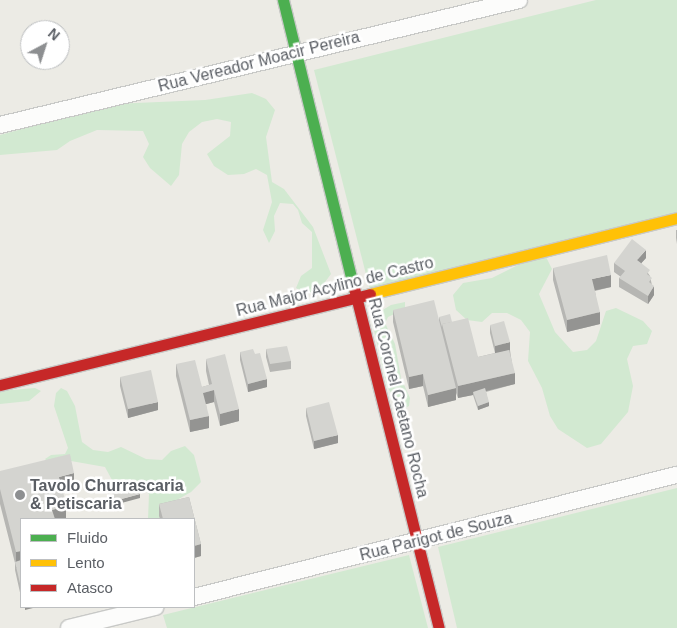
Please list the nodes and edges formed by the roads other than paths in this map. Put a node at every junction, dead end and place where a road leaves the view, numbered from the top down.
1 (284, 0) edge
2 (519, 0) edge
3 (296, 53) junction
4 (0, 125) edge
5 (677, 218) edge
6 (356, 298) junction
7 (0, 385) edge
8 (677, 475) edge
9 (418, 542) junction
10 (195, 597) edge
11 (151, 608) edge
12 (69, 628) edge
13 (439, 628) edge

1 - 3 street, Rua Coronel Caetano Rocha
2 - 3 street, Rua Vereador Moacir Pereira
3 - 4 street, Rua Vereador Moacir Pereira
3 - 6 street, Rua Coronel Caetano Rocha
5 - 6 street, Rua Major Acylino de Castro
6 - 7 street, Rua Major Acylino de Castro
6 - 9 street, Rua Coronel Caetano Rocha
8 - 9 street, Rua Parigot de Souza
9 - 10 street, Rua Parigot de Souza
9 - 13 street, Rua Coronel Caetano Rocha
11 - 12 street

